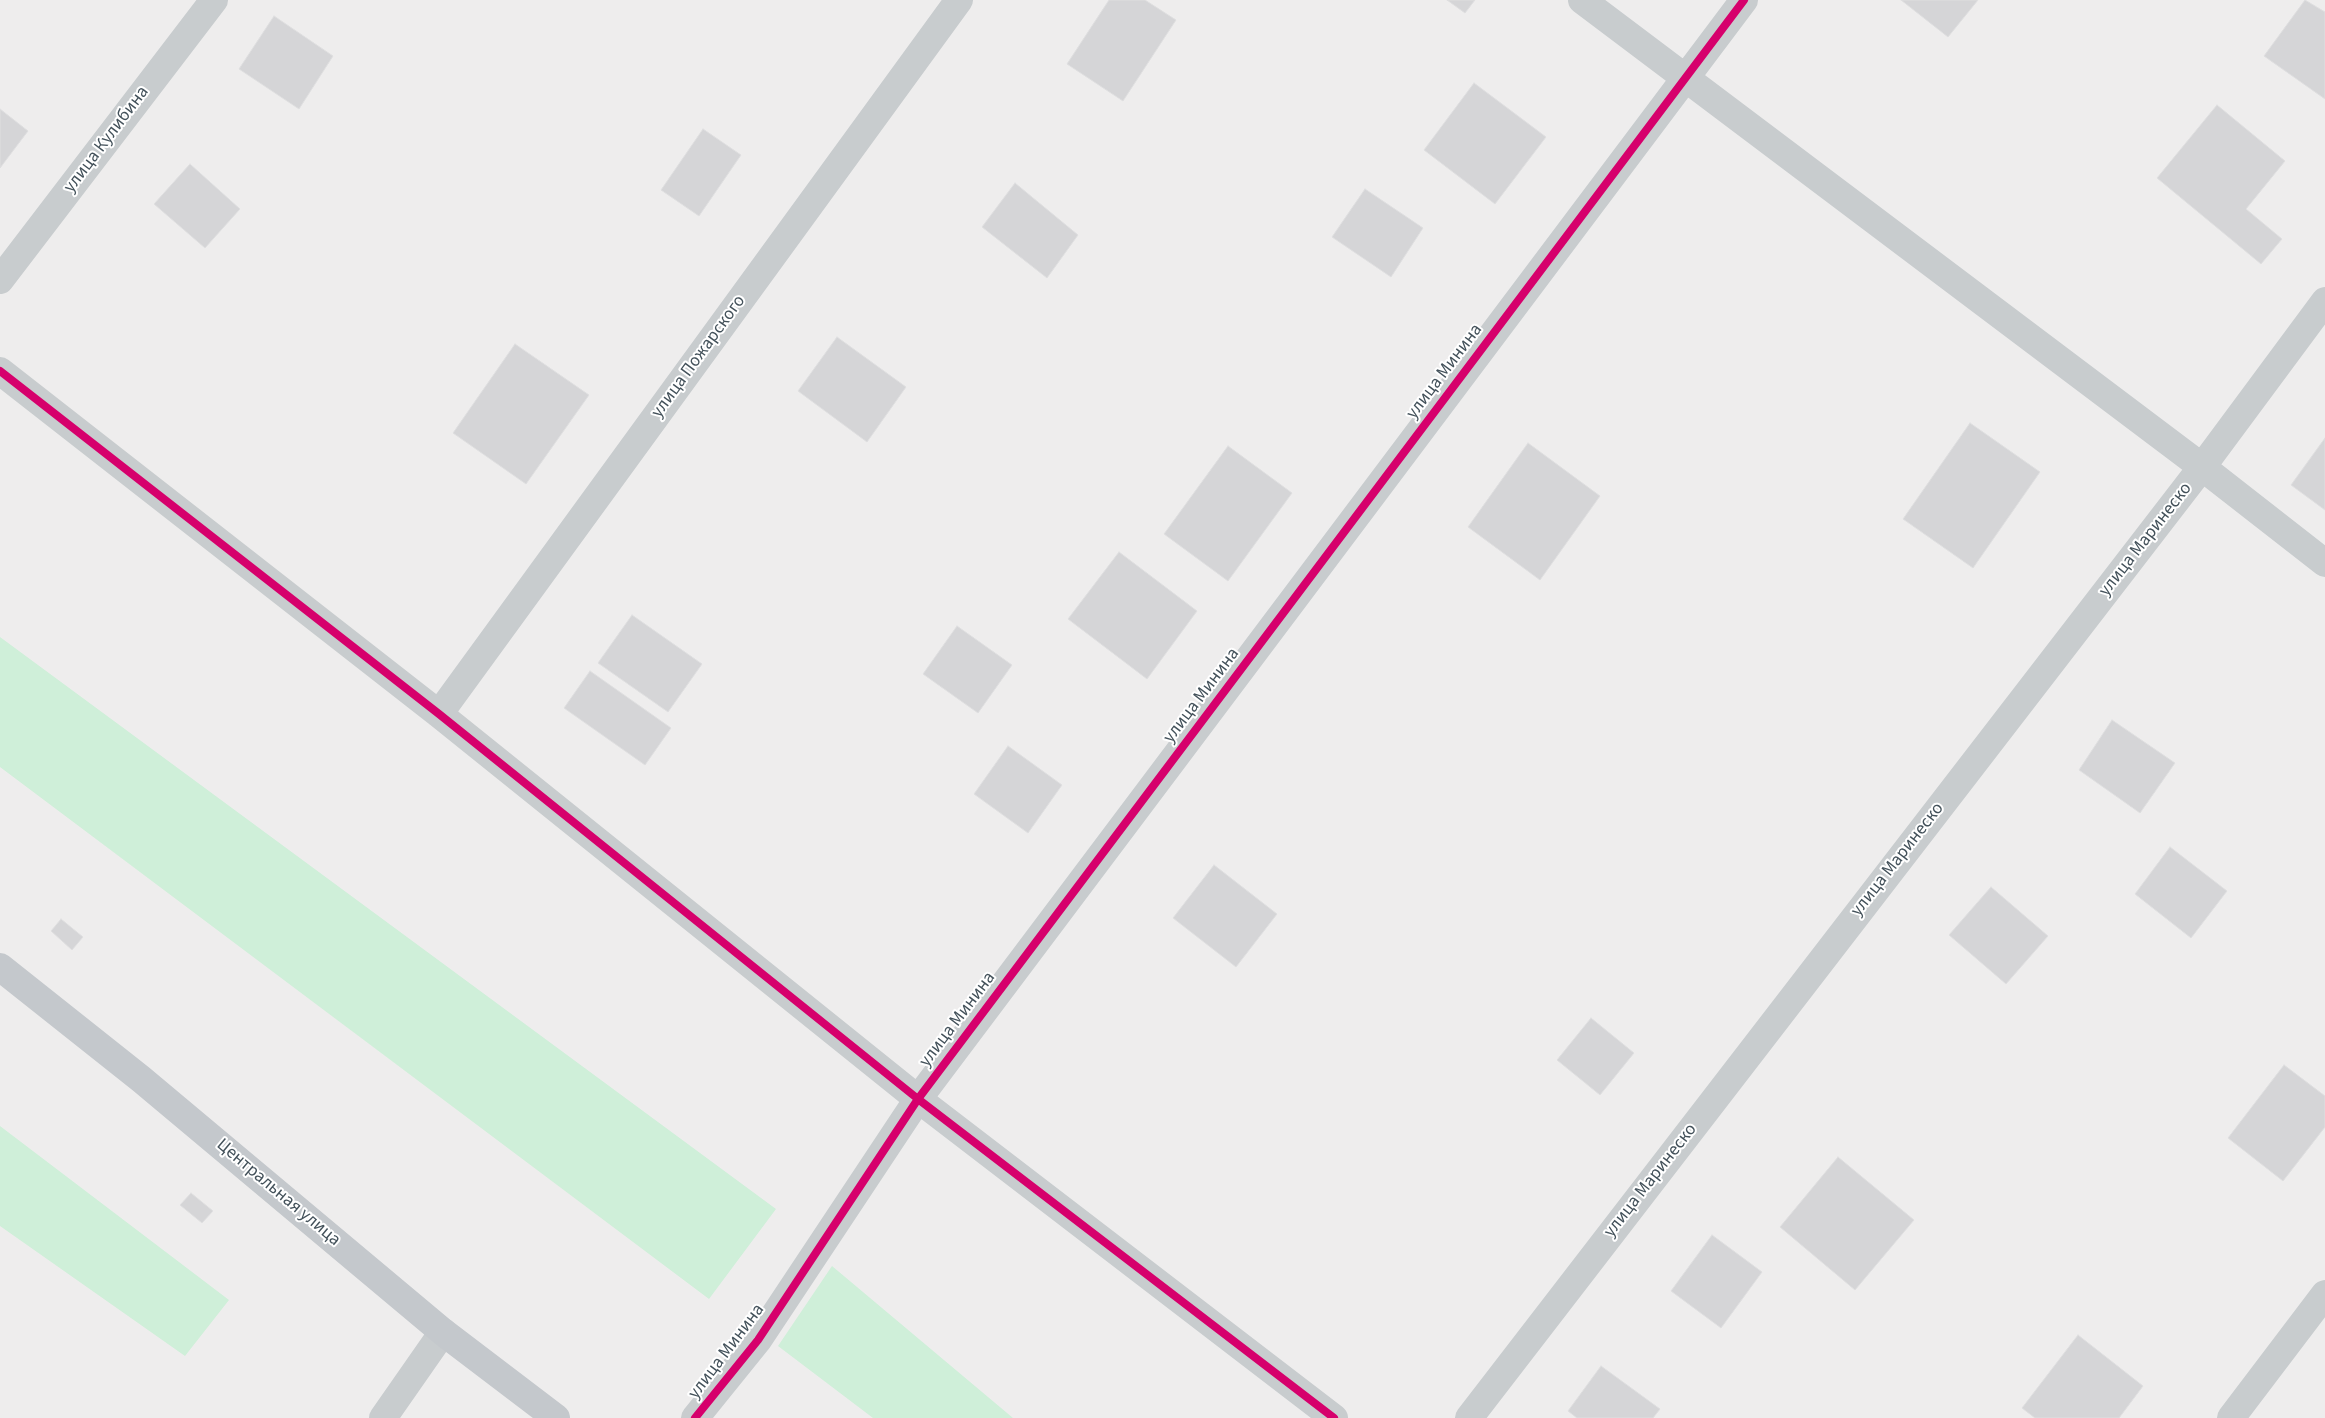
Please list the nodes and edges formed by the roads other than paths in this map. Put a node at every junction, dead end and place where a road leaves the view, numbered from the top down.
1 (214, 0) edge
2 (959, 0) edge
3 (1582, 0) edge
4 (1744, 0) edge
5 (1685, 77) junction
6 (0, 280) edge
7 (2325, 301) edge
8 (0, 371) edge
9 (2202, 467) junction
10 (2325, 563) edge
11 (439, 714) junction
12 (0, 967) edge
13 (918, 1099) junction
14 (2325, 1294) edge
15 (443, 1332) junction
16 (383, 1418) edge
17 (556, 1418) edge
18 (695, 1418) edge
19 (1334, 1418) edge
20 (1469, 1418) edge
21 (2231, 1418) edge

1 - 6 street, улица Кулибина
2 - 11 street, улица Пожарского
3 - 5 street
4 - 5 street, улица Минина
5 - 9 street
5 - 13 street, улица Минина
7 - 9 street, улица Маринеско
8 - 11 street
9 - 10 street
9 - 20 street, улица Маринеско
11 - 13 street
12 - 15 main road, Центральная улица
13 - 18 street, улица Минина
13 - 19 street
14 - 21 street
15 - 16 street
15 - 17 main road, Центральная улица

